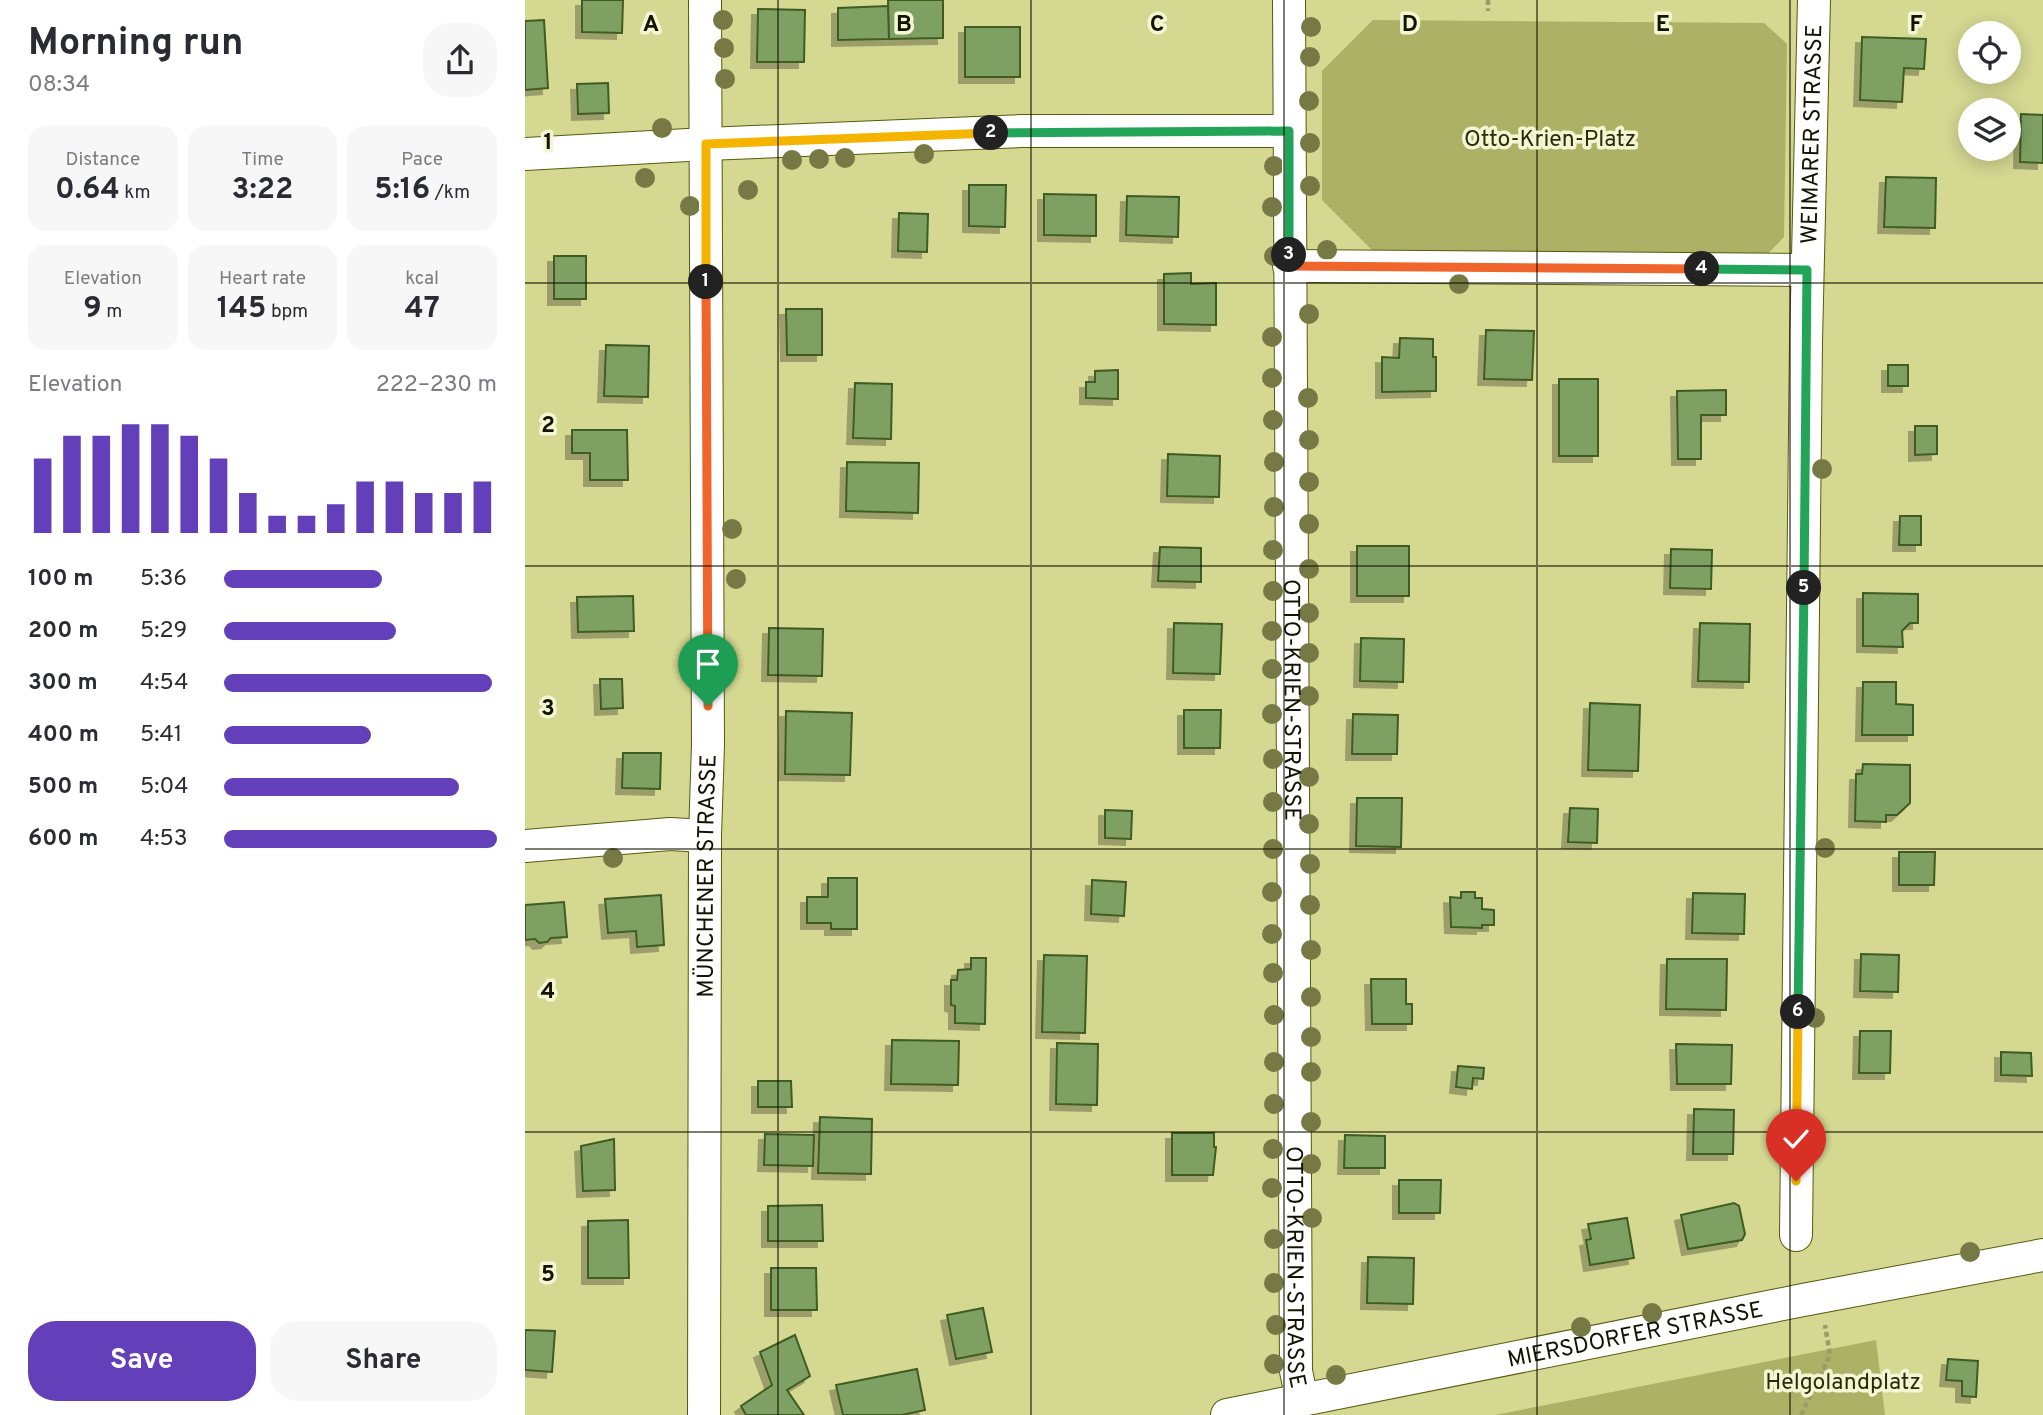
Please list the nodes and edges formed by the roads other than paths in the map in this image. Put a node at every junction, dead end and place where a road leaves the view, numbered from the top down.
1 (705, 0) edge
2 (1289, 0) edge
3 (1814, 0) edge
4 (1289, 131) junction
5 (706, 144) junction
6 (525, 154) edge
7 (1289, 266) junction
8 (1807, 270) junction
9 (705, 836) junction
10 (525, 846) edge
11 (1796, 1235) dead end
12 (2043, 1255) edge
13 (1301, 1400) junction
14 (704, 1415) edge
15 (1227, 1415) edge

1 - 5 street, MÜNCHENER STRASSE
2 - 4 street, OTTO-KRIEN-STRASSE
3 - 8 street, WEIMARER STRASSE
4 - 5 street
4 - 7 street, OTTO-KRIEN-STRASSE
5 - 6 street
5 - 9 street, MÜNCHENER STRASSE
7 - 8 street
7 - 13 street, OTTO-KRIEN-STRASSE
8 - 11 street, WEIMARER STRASSE
9 - 10 street
9 - 14 street, MÜNCHENER STRASSE
12 - 13 street, MIERSDORFER STRASSE
13 - 15 street, MIERSDORFER STRASSE

